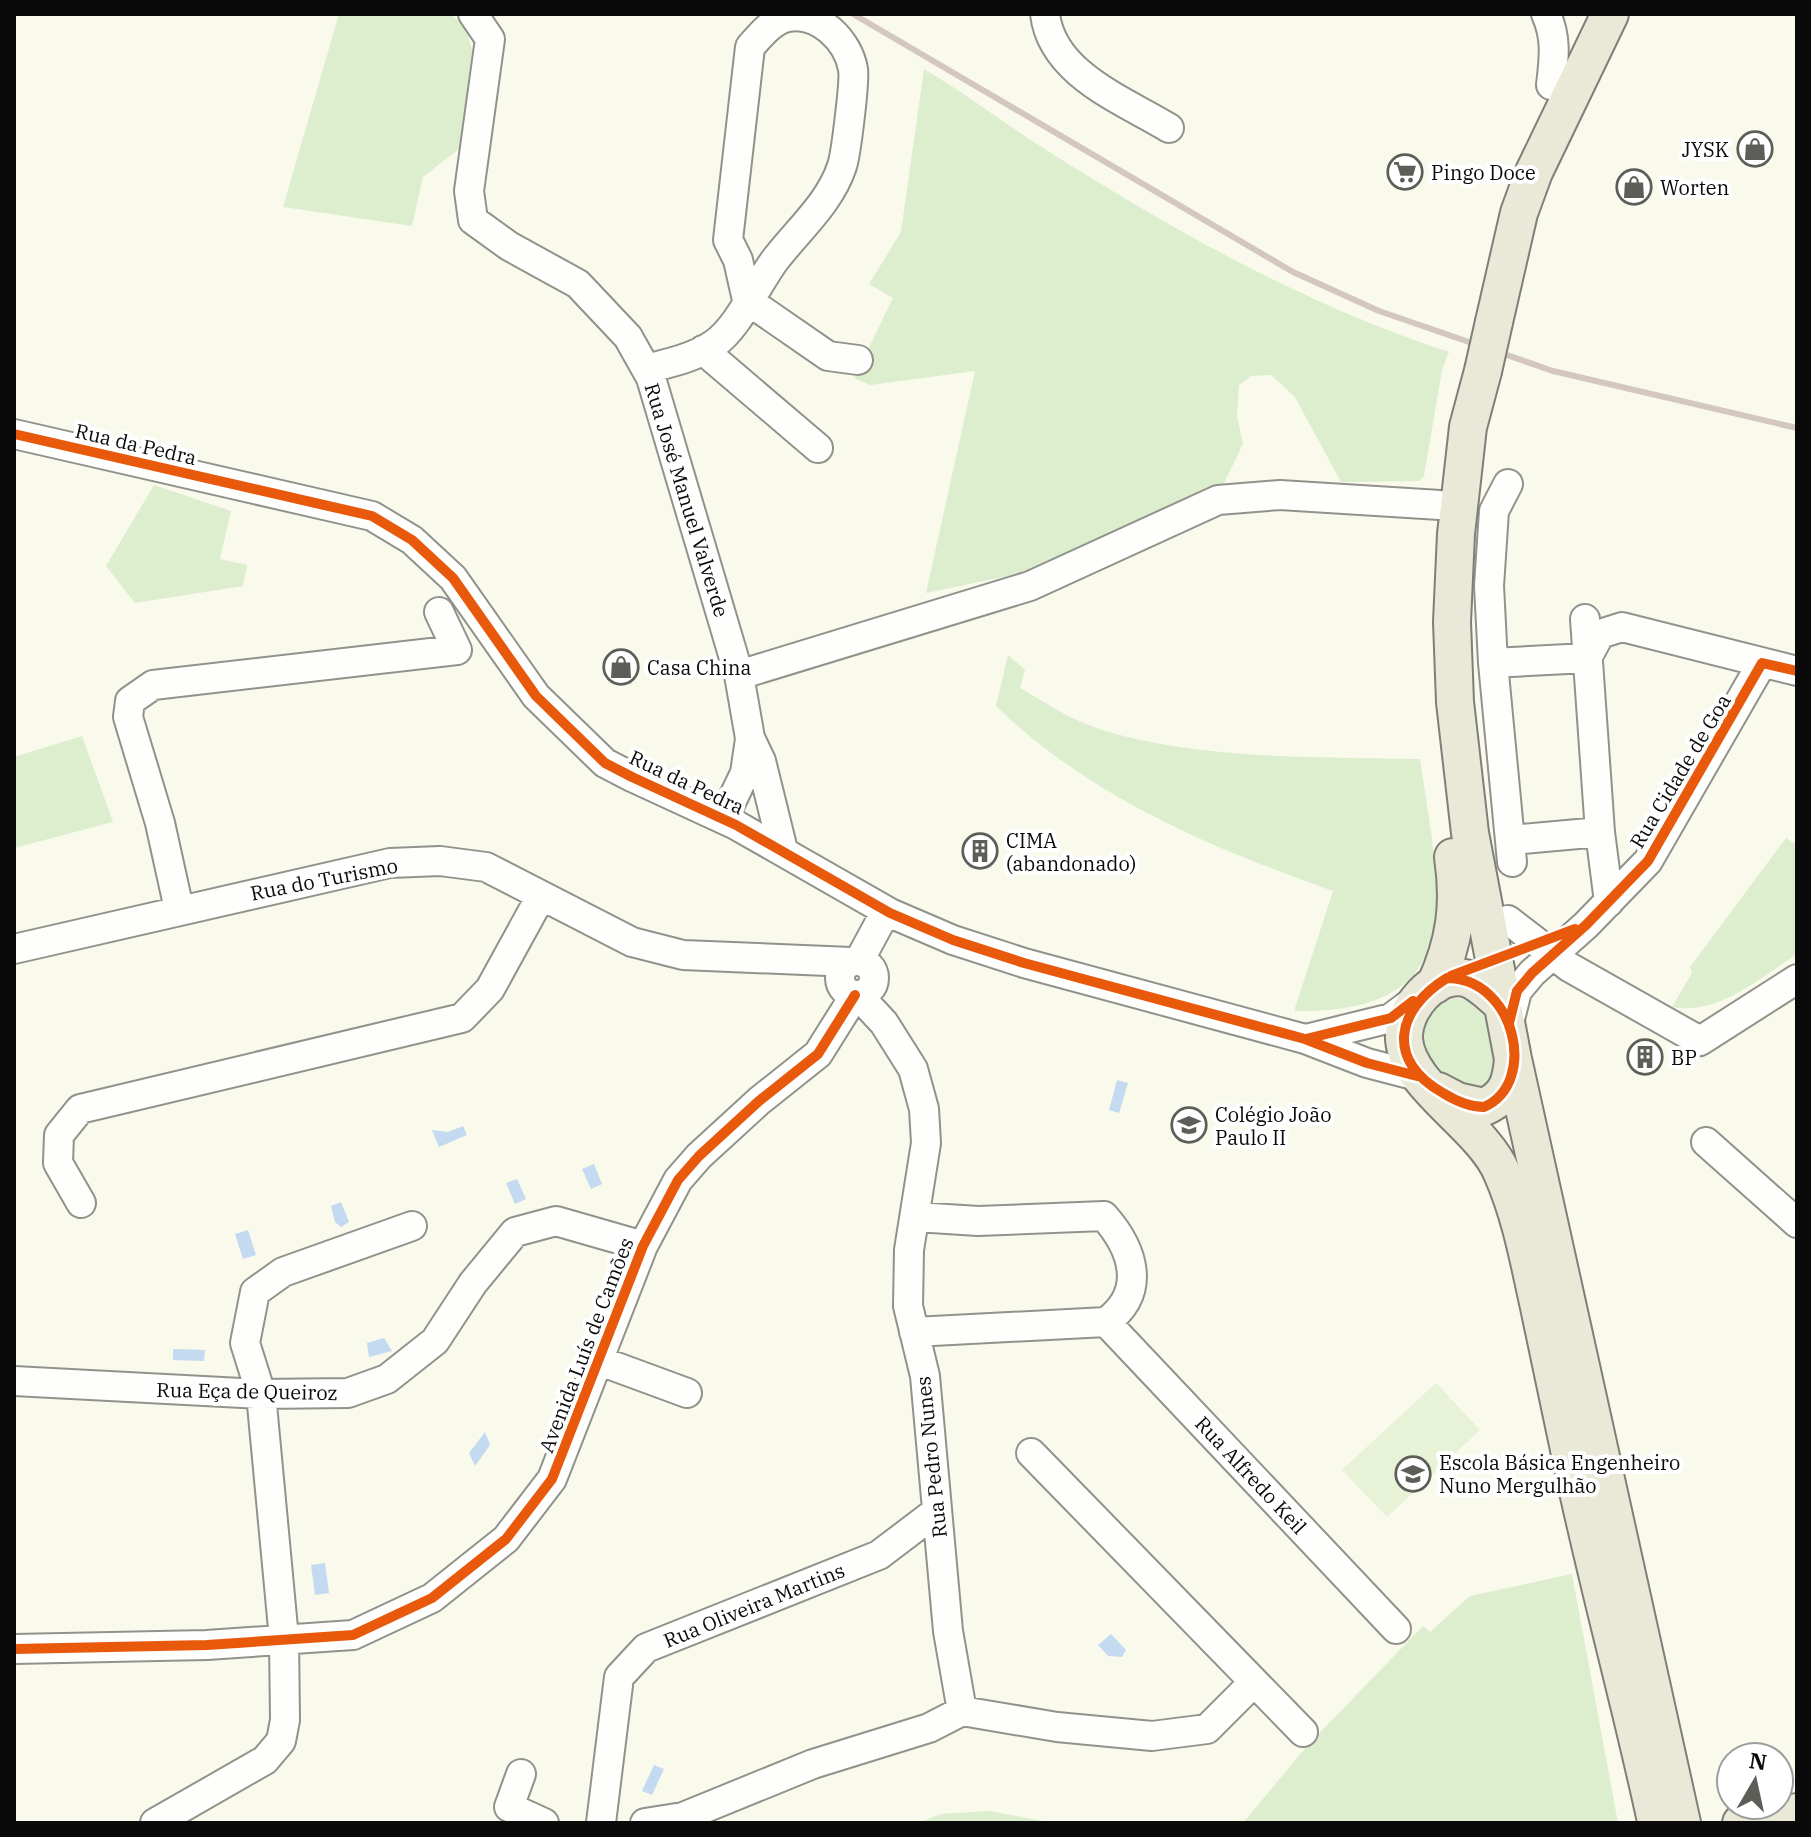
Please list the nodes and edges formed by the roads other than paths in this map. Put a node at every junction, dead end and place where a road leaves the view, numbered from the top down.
1 (473, 14) edge
2 (1045, 14) edge
3 (1546, 14) edge
4 (1587, 14) edge
5 (1610, 14) edge
6 (1551, 85) junction
7 (1169, 128) dead end
8 (747, 300) junction
9 (1485, 321) junction
10 (703, 350) junction
11 (858, 360) dead end
12 (1474, 367) junction
13 (646, 369) junction
14 (14, 434) edge
15 (818, 448) dead end
16 (1508, 484) dead end
17 (1440, 505) junction
18 (439, 612) dead end
19 (1585, 619) dead end
20 (1587, 658) junction
21 (1493, 663) junction
22 (1762, 663) junction
23 (1797, 671) edge
24 (739, 675) junction
25 (750, 738) junction
26 (723, 819) junction
27 (1600, 832) junction
28 (783, 850) junction
29 (1480, 893) junction
30 (541, 896) junction
31 (1609, 902) junction
32 (179, 909) junction
33 (886, 911) junction
34 (1508, 920) junction
35 (1586, 925) junction
36 (1545, 948) junction
37 (14, 949) edge
38 (1496, 959) junction
39 (1797, 979) edge
40 (854, 980) junction
41 (1435, 986) junction
42 (1504, 1013) junction
43 (1305, 1039) junction
44 (1513, 1059) junction
45 (1424, 1081) junction
46 (1706, 1142) dead end
47 (81, 1203) dead end
48 (916, 1217) junction
49 (1797, 1223) edge
50 (412, 1226) dead end
51 (643, 1246) junction
52 (1106, 1322) junction
53 (914, 1332) junction
54 (600, 1361) junction
55 (14, 1381) edge
56 (687, 1393) dead end
57 (261, 1394) junction
58 (1031, 1453) dead end
59 (937, 1511) junction
60 (1396, 1629) dead end
61 (284, 1639) junction
62 (14, 1649) edge
63 (1252, 1684) junction
64 (962, 1711) junction
65 (1303, 1732) dead end
66 (521, 1774) dead end
67 (1661, 1786) junction
68 (1797, 1812) edge
69 (195, 1813) edge
70 (505, 1815) edge
71 (155, 1823) edge
72 (544, 1823) edge
73 (601, 1823) edge
74 (645, 1823) edge
75 (1657, 1823) edge
76 (1682, 1823) edge
77 (1741, 1823) edge

1 - 13 street, Rua José Manuel Valverde
2 - 7 street
3 - 6 street
4 - 6 main road
5 - 9 main road
6 - 9 main road
8 - 8 street
8 - 10 street
8 - 11 street
9 - 12 main road, bridge
10 - 13 street
10 - 15 street
12 - 17 main road
12 - 29 main road
13 - 24 street, Rua José Manuel Valverde
14 - 26 street, Rua da Pedra
16 - 21 street
17 - 24 street
17 - 41 main road
18 - 32 street
19 - 20 street
20 - 21 street
20 - 22 street
20 - 27 street
21 - 27 street
22 - 23 street
22 - 31 street, Rua Cidade de Goa
24 - 25 street, Rua José Manuel Valverde
25 - 26 street
25 - 28 street
26 - 28 street, Rua da Pedra
27 - 31 street
28 - 33 street, Rua da Pedra
29 - 34 street
29 - 38 main road
30 - 32 street, Rua do Turismo
30 - 40 street, Rua do Turismo
30 - 47 street
31 - 35 street, Rua Cidade de Goa
32 - 37 street, Rua do Turismo
33 - 40 street, Avenida Luís de Camões
33 - 43 street, Rua da Pedra
34 - 35 street
34 - 36 street
35 - 36 street
36 - 38 street
36 - 39 street
36 - 42 street
38 - 41 street
38 - 42 main road
40 - 48 street, Rua Pedro Nunes
40 - 51 street, Avenida Luís de Camões
41 - 42 main road
41 - 43 street
41 - 45 main road
42 - 44 main road
43 - 45 street, Rua da Pedra
44 - 45 main road
44 - 67 main road
45 - 67 main road
46 - 49 street
48 - 52 street
48 - 53 street, Rua Pedro Nunes
50 - 57 street
51 - 54 street, Avenida Luís de Camões
51 - 57 street, Rua Eça de Queiroz
52 - 53 street
52 - 60 street, Rua Alfredo Keil
53 - 59 street, Rua Pedro Nunes
54 - 56 street
54 - 61 street, Avenida Luís de Camões
55 - 57 street, Rua Eça de Queiroz
57 - 61 street
58 - 63 street
59 - 64 street, Rua Pedro Nunes
59 - 73 street, Rua Oliveira Martins
61 - 62 street, Avenida Luís de Camões
61 - 69 street
63 - 64 street
63 - 65 street
64 - 74 street
66 - 70 street
67 - 75 main road
67 - 76 main road
68 - 77 main road
69 - 71 street
70 - 72 street

